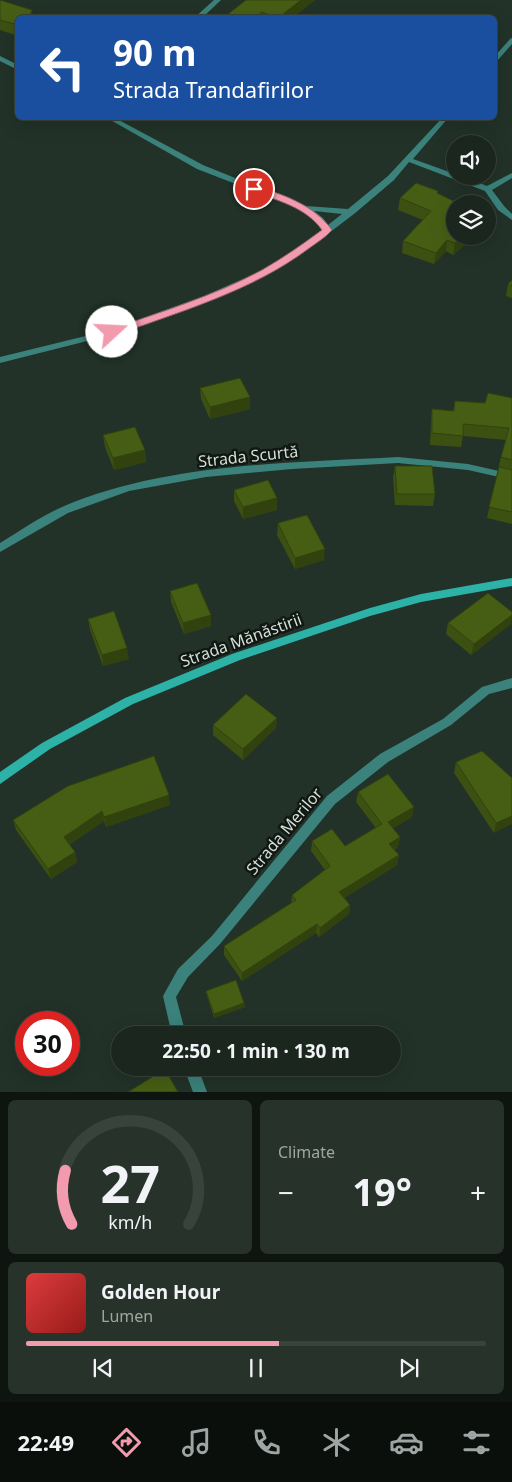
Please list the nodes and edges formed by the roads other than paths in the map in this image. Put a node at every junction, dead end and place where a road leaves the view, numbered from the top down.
1 (218, 0) edge
2 (200, 15) edge
3 (512, 40) edge
4 (0, 58) edge
5 (497, 58) edge
6 (15, 66) edge
7 (115, 120) edge
8 (443, 120) edge
9 (406, 159) junction
10 (512, 175) edge
11 (488, 189) junction
12 (305, 208) junction
13 (351, 212) junction
14 (512, 218) edge
15 (327, 230) junction
16 (0, 360) edge
17 (512, 477) edge
18 (0, 548) edge
19 (512, 582) edge
20 (512, 683) edge
21 (0, 779) edge
22 (177, 1026) edge
23 (194, 1076) edge
24 (200, 1092) edge

1 - 2 street
3 - 5 street
4 - 6 street
7 - 12 street
8 - 9 street
9 - 11 street
9 - 13 street
10 - 11 street
11 - 14 street
12 - 13 street
12 - 15 street
13 - 15 street
15 - 16 street
17 - 18 street, Strada Scurtă
19 - 21 street, Strada Mănăstirii
20 - 22 street, Strada Merilor
23 - 24 street

